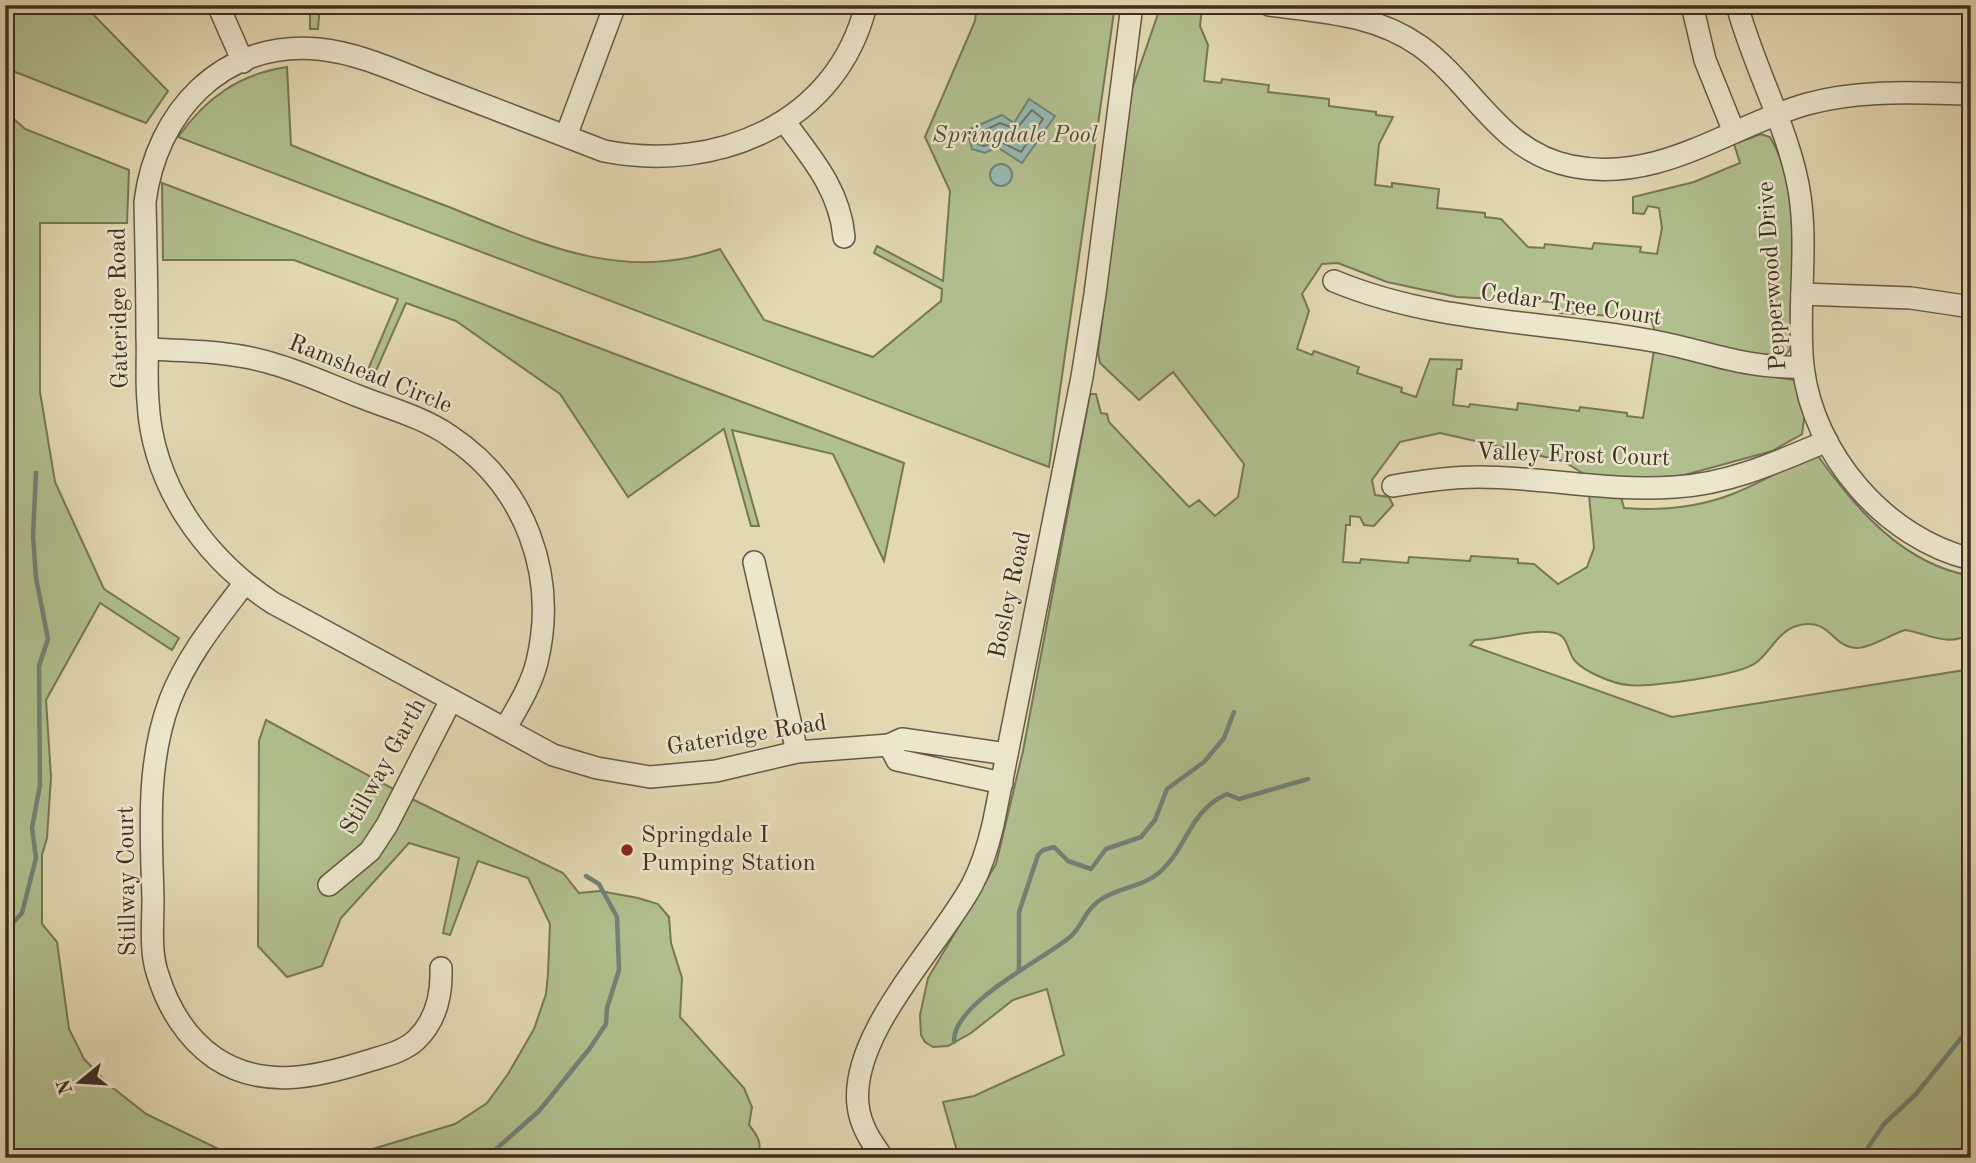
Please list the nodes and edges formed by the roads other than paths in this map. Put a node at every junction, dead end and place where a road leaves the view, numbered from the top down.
1 (218, 5) edge
2 (615, 5) edge
3 (866, 5) edge
4 (1132, 5) edge
5 (1269, 5) edge
6 (1692, 5) edge
7 (1737, 5) edge
8 (1338, 9) edge
9 (243, 62) junction
10 (1971, 94) edge
11 (1775, 116) junction
12 (784, 121) junction
13 (1734, 131) junction
14 (566, 136) junction
15 (844, 236) dead end
16 (1334, 281) dead end
17 (1802, 294) junction
18 (1971, 307) edge
19 (148, 349) junction
20 (1803, 367) junction
21 (1827, 441) junction
22 (1393, 486) dead end
23 (1971, 559) edge
24 (754, 562) dead end
25 (244, 584) junction
26 (451, 700) junction
27 (505, 729) junction
28 (889, 746) junction
29 (797, 752) junction
30 (1007, 754) junction
31 (1002, 783) junction
32 (329, 886) dead end
33 (441, 968) dead end
34 (883, 1158) edge

1 - 9 street
2 - 14 street
3 - 12 street, Gateridge Road
4 - 30 street, Bosley Road
5 - 8 street
6 - 13 street
7 - 11 street, Pepperwood Drive
8 - 13 street
9 - 14 street, Gateridge Road
9 - 19 street, Gateridge Road
10 - 11 street
11 - 13 street
11 - 17 street, Pepperwood Drive
12 - 14 street, Gateridge Road
12 - 15 street
16 - 20 street, Cedar Tree Court
17 - 18 street
17 - 20 street, Pepperwood Drive
19 - 25 street, Gateridge Road
19 - 27 street, Ramshead Circle
20 - 21 street, Pepperwood Drive
21 - 22 street, Valley Frost Court
21 - 23 street, Pepperwood Drive
24 - 29 street
25 - 26 street, Gateridge Road
25 - 33 street, Stillway Court
26 - 27 street, Gateridge Road
26 - 32 street, Stillway Garth
27 - 29 street, Gateridge Road
28 - 29 street, Gateridge Road
28 - 30 street, Gateridge Road
28 - 31 street
30 - 31 street, Bosley Road
31 - 34 street, Bosley Road

